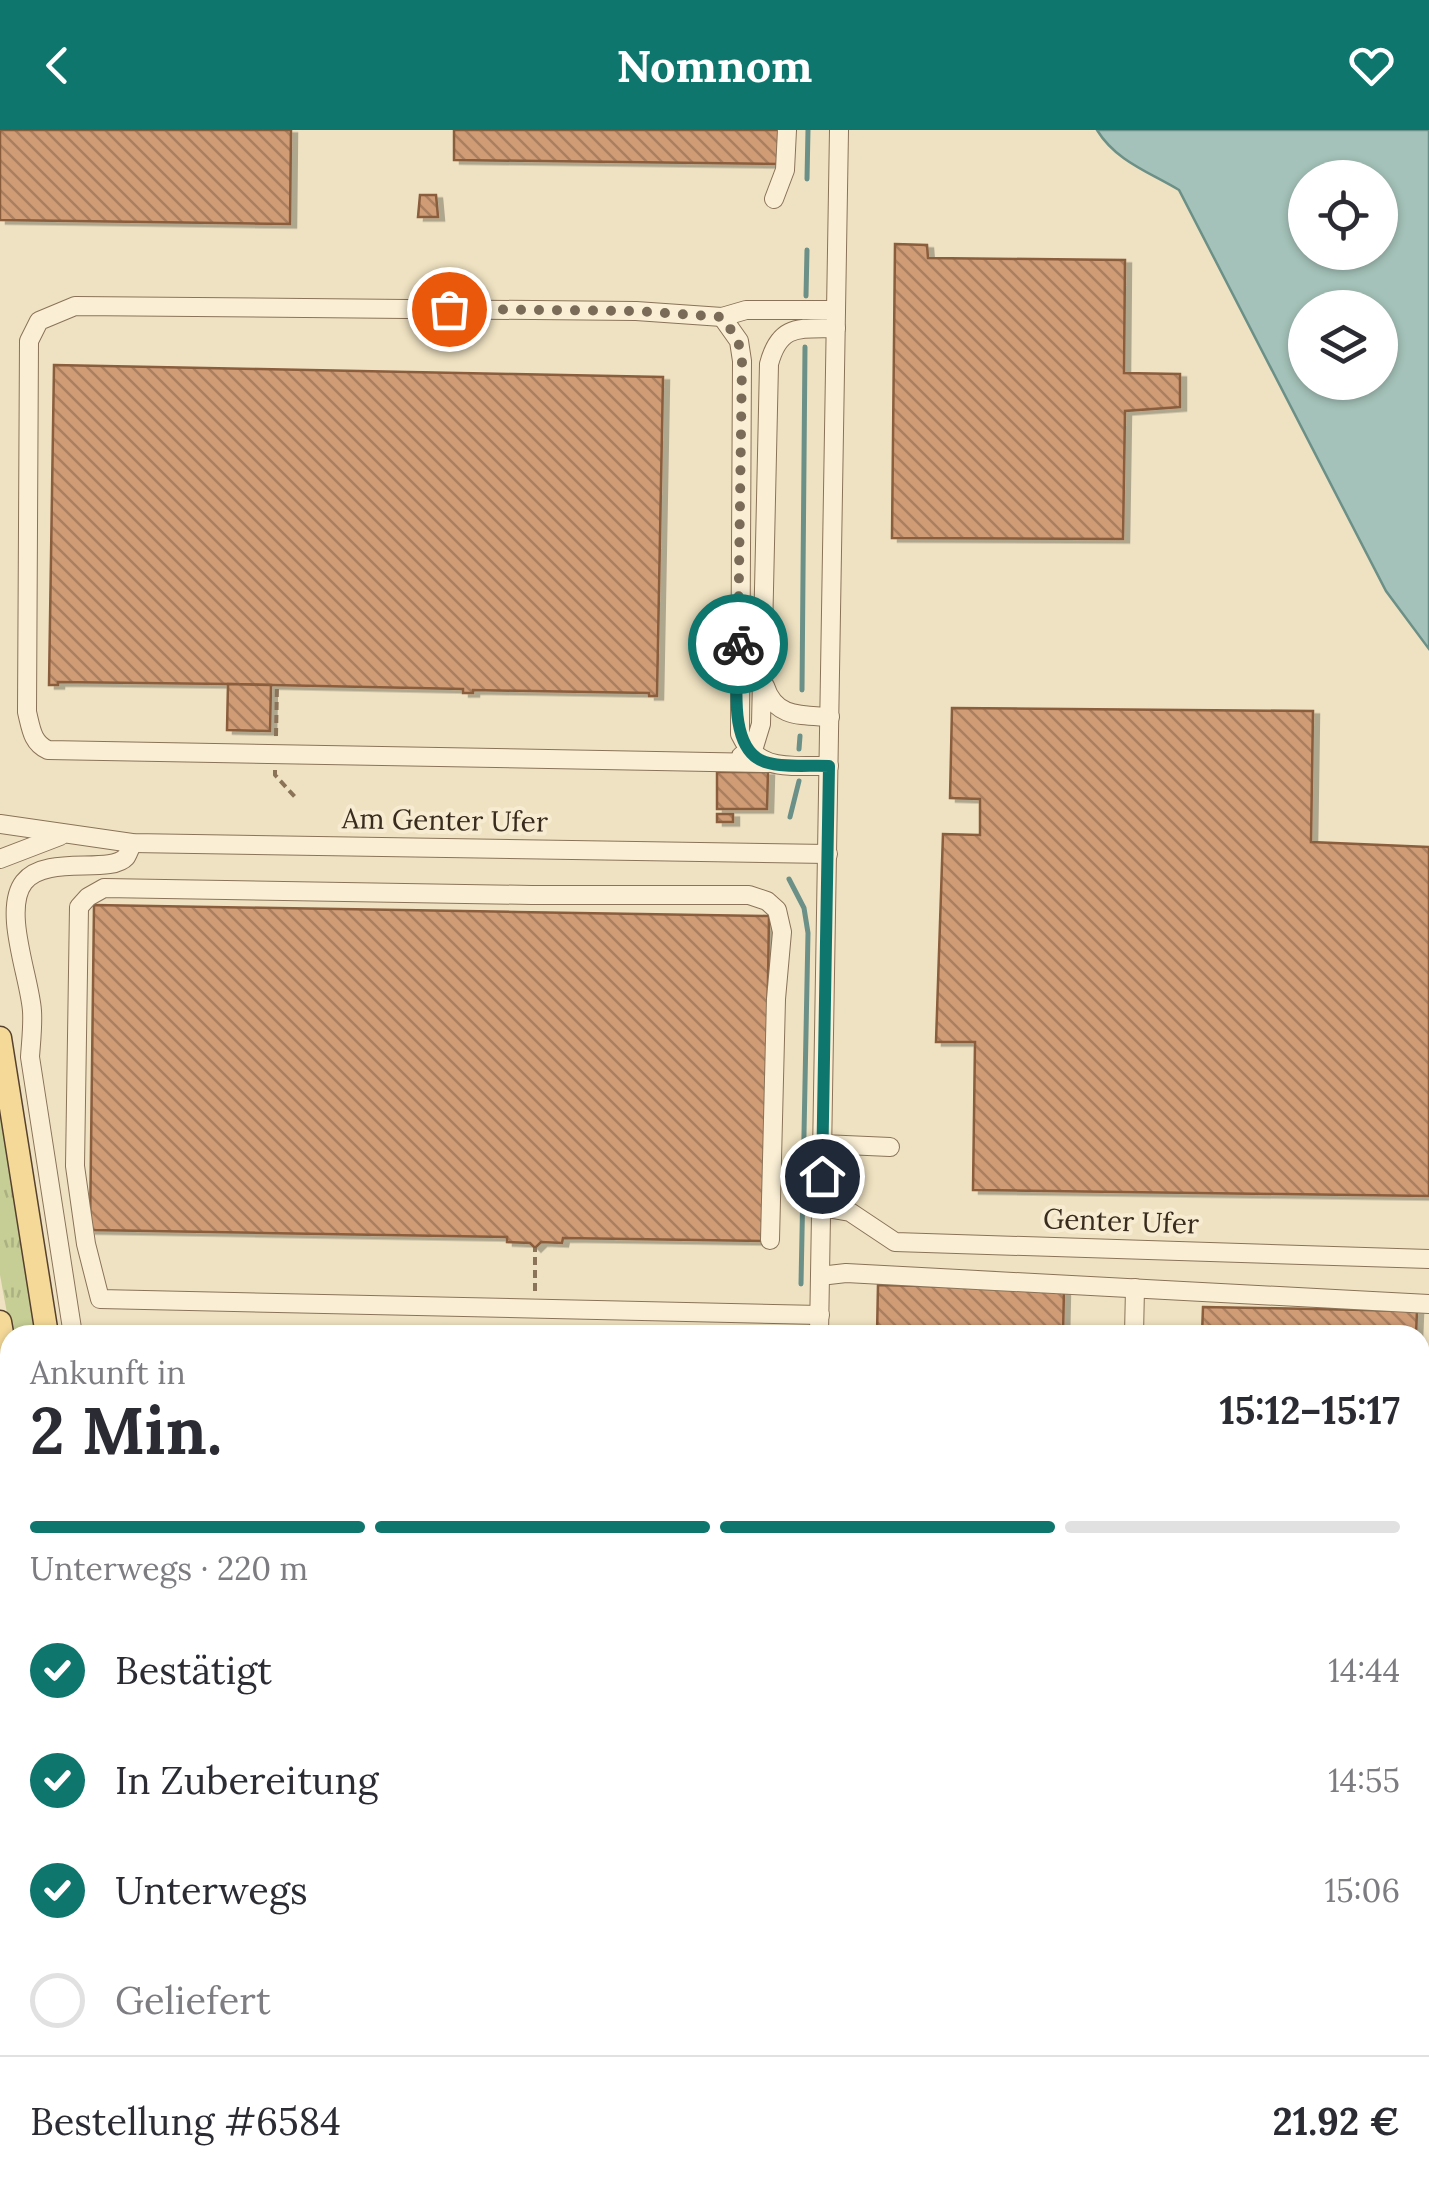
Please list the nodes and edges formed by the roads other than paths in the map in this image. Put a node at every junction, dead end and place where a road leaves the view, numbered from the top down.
1 (787, 130) edge
2 (839, 130) edge
3 (774, 200) dead end
4 (722, 317) junction
5 (836, 319) junction
6 (762, 676) junction
7 (830, 717) junction
8 (750, 752) junction
9 (717, 764) junction
10 (768, 764) junction
11 (829, 766) junction
12 (0, 824) edge
13 (62, 835) junction
14 (132, 842) junction
15 (828, 854) junction
16 (0, 860) edge
17 (0, 1038) edge
18 (822, 1144) junction
19 (890, 1147) dead end
20 (821, 1207) junction
21 (770, 1240) dead end
22 (1429, 1260) edge
23 (820, 1276) junction
24 (1134, 1288) junction
25 (1429, 1304) edge
26 (820, 1315) junction
27 (45, 1325) edge
28 (71, 1325) edge
29 (820, 1325) edge
30 (1134, 1325) edge

1 - 3 street
2 - 5 street
4 - 5 street
4 - 8 street
4 - 9 street
5 - 6 street
5 - 7 street
6 - 7 street
6 - 8 street
7 - 11 street
8 - 9 street
8 - 10 street
9 - 10 street
10 - 11 street
11 - 15 street
12 - 13 street, Am Genter Ufer
13 - 14 street, Am Genter Ufer
13 - 16 street, Am Genter Ufer
14 - 15 street, Am Genter Ufer
14 - 28 street
15 - 18 street
17 - 27 main road
18 - 19 street
18 - 20 street
20 - 22 street, Genter Ufer
20 - 23 street
21 - 26 street
23 - 24 street
23 - 26 street
24 - 25 street
24 - 30 street
26 - 29 street

